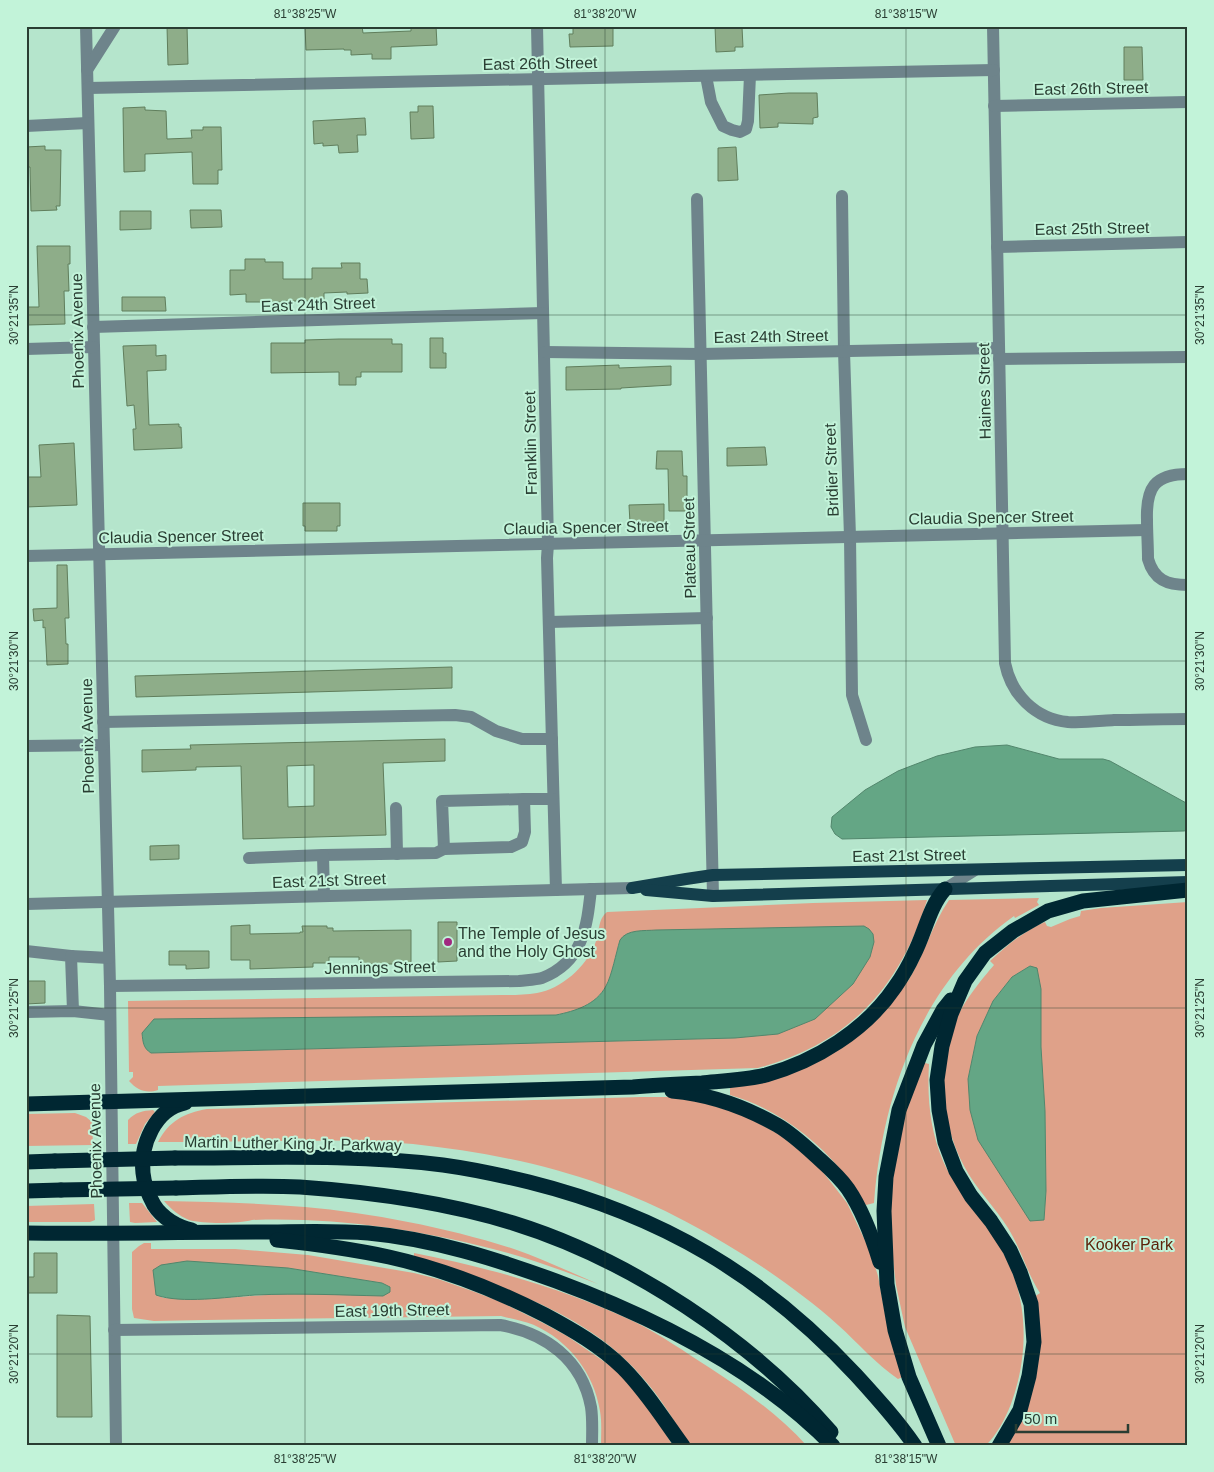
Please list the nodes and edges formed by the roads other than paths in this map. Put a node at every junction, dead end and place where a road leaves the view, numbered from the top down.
1 (86, 26) edge
2 (115, 26) edge
3 (538, 26) edge
4 (992, 26) edge
5 (87, 70) junction
6 (994, 70) junction
7 (750, 75) junction
8 (706, 76) junction
9 (538, 80) junction
10 (88, 88) junction
11 (1188, 102) edge
12 (994, 106) junction
13 (88, 123) junction
14 (26, 126) edge
15 (842, 196) dead end
16 (697, 200) dead end
17 (1188, 242) edge
18 (997, 247) junction
19 (544, 313) junction
20 (93, 327) junction
21 (94, 347) junction
22 (26, 349) edge
23 (844, 351) junction
24 (544, 352) junction
25 (999, 353) junction
26 (701, 354) junction
27 (1188, 357) edge
28 (1188, 474) edge
29 (1147, 530) junction
30 (1003, 534) junction
31 (850, 537) junction
32 (705, 540) junction
33 (548, 544) junction
34 (99, 554) junction
35 (26, 556) edge
36 (1188, 585) edge
37 (707, 618) junction
38 (549, 622) junction
39 (1188, 718) edge
40 (103, 722) junction
41 (552, 739) junction
42 (866, 740) dead end
43 (103, 745) junction
44 (26, 746) edge
45 (524, 799) junction
46 (553, 799) junction
47 (396, 808) dead end
48 (444, 849) junction
49 (398, 854) junction
50 (323, 855) junction
51 (249, 858) dead end
52 (1188, 864) edge
53 (975, 870) junction
54 (713, 875) junction
55 (1188, 882) edge
56 (632, 888) junction
57 (591, 889) junction
58 (945, 889) junction
59 (556, 890) junction
60 (1188, 890) edge
61 (324, 896) junction
62 (713, 896) junction
63 (107, 902) junction
64 (26, 904) edge
65 (26, 950) edge
66 (71, 956) junction
67 (109, 958) junction
68 (965, 981) junction
69 (110, 986) junction
70 (73, 1010) junction
71 (26, 1012) edge
72 (110, 1015) junction
73 (633, 1087) junction
74 (211, 1098) junction
75 (110, 1101) junction
76 (26, 1104) edge
77 (26, 1162) edge
78 (26, 1191) edge
79 (205, 1232) junction
80 (26, 1234) edge
81 (113, 1234) junction
82 (887, 1284) junction
83 (114, 1330) junction
84 (116, 1446) edge
85 (592, 1446) edge
86 (683, 1446) edge
87 (833, 1446) edge
88 (844, 1446) edge
89 (915, 1446) edge
90 (940, 1446) edge
91 (999, 1446) edge

1 - 5 street, Phoenix Avenue
2 - 5 street
3 - 9 street, Franklin Street
4 - 6 street, Haines Street
5 - 10 street, Phoenix Avenue
6 - 7 street, East 26th Street
6 - 12 street, Haines Street
7 - 8 street, East 26th Street
7 - 8 street
8 - 9 street, East 26th Street
9 - 10 street, East 26th Street
9 - 19 street, Franklin Street
10 - 13 street, Phoenix Avenue
11 - 12 street, East 26th Street
12 - 18 street, Haines Street
13 - 14 street
13 - 20 street, Phoenix Avenue
15 - 23 street, Bridier Street
16 - 26 street, Plateau Street
17 - 18 street, East 25th Street
18 - 25 street, Haines Street
19 - 20 street, East 24th Street
19 - 24 street, Franklin Street
20 - 21 street, Phoenix Avenue
21 - 22 street
21 - 34 street, Phoenix Avenue
23 - 25 street, East 24th Street
23 - 26 street, East 24th Street
23 - 31 street, Bridier Street
24 - 26 street, East 24th Street
24 - 33 street, Franklin Street
25 - 27 street, East 24th Street
25 - 30 street, Haines Street
26 - 32 street, Plateau Street
28 - 29 street
29 - 30 street, Claudia Spencer Street
29 - 36 street
30 - 31 street, Claudia Spencer Street
30 - 39 street, Haines Street
31 - 32 street, Claudia Spencer Street
31 - 42 street, Bridier Street
32 - 33 street, Claudia Spencer Street
32 - 37 street, Plateau Street
33 - 34 street, Claudia Spencer Street
33 - 38 street, Franklin Street
34 - 35 street, Claudia Spencer Street
34 - 40 street, Phoenix Avenue
37 - 38 street
37 - 54 street, Plateau Street
38 - 41 street, Franklin Street
40 - 41 street
40 - 43 street, Phoenix Avenue
41 - 46 street, Franklin Street
43 - 44 street
43 - 63 street, Phoenix Avenue
45 - 46 street
45 - 48 street
45 - 48 street
46 - 59 street, Franklin Street
47 - 49 street
48 - 49 street
49 - 50 street
50 - 51 street
50 - 61 street
52 - 53 main road, East 21st Street
53 - 54 main road, East 21st Street
53 - 58 street
54 - 56 main road, East 21st Street
54 - 62 street, Plateau Street
55 - 58 main road, East 21st Street
56 - 57 street, East 21st Street
56 - 62 main road, East 21st Street
57 - 59 street, East 21st Street
57 - 69 street, Jennings Street
58 - 62 main road, East 21st Street
58 - 73 highway
59 - 61 street, East 21st Street
60 - 68 highway
61 - 63 street, East 21st Street
63 - 64 street, East 21st Street
63 - 67 street, Phoenix Avenue
65 - 66 street
66 - 67 street
66 - 70 street
67 - 69 street, Phoenix Avenue
68 - 82 highway
68 - 91 highway
69 - 72 street, Phoenix Avenue
70 - 71 street
70 - 72 street
72 - 75 street, Phoenix Avenue
73 - 74 highway
73 - 82 highway
74 - 75 highway
74 - 79 highway
75 - 76 highway
75 - 81 street, Phoenix Avenue
77 - 89 highway, Martin Luther King Jr. Parkway, bridge
78 - 88 highway, bridge
79 - 81 highway
79 - 86 highway
79 - 87 highway
80 - 81 highway
81 - 83 street, Phoenix Avenue
82 - 90 highway
83 - 84 street, Phoenix Avenue
83 - 85 street, East 19th Street

